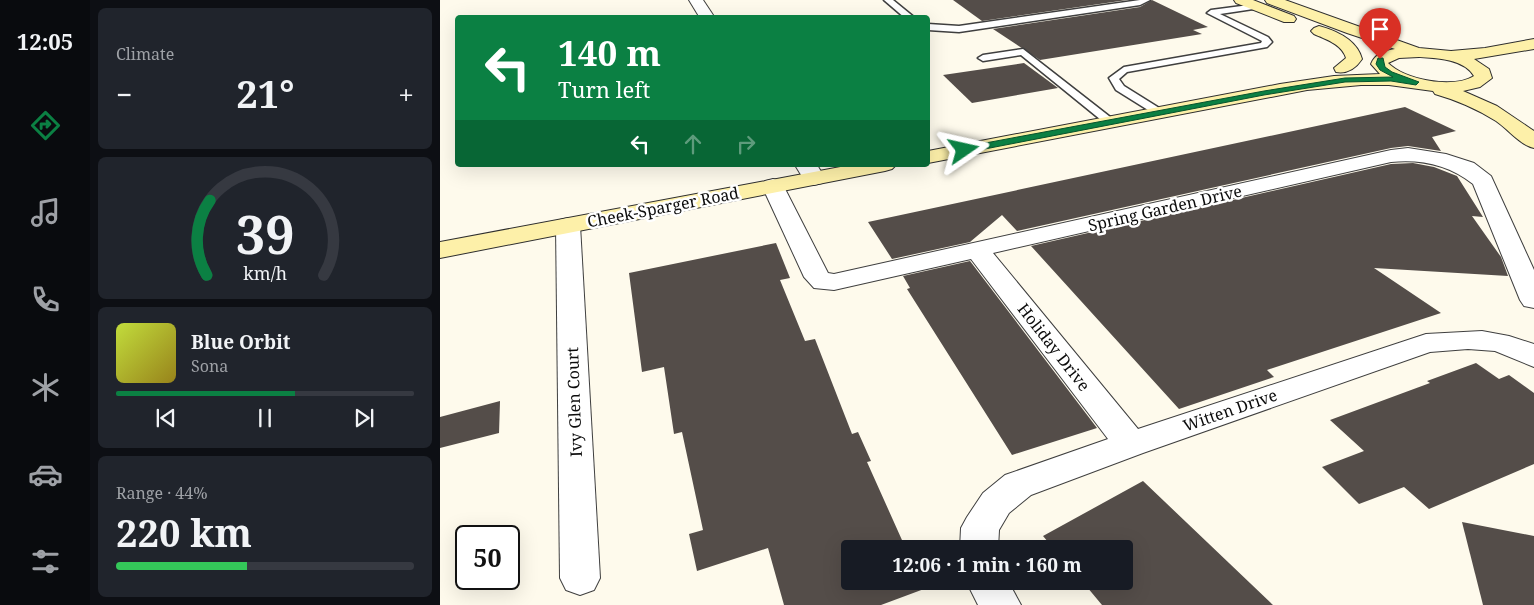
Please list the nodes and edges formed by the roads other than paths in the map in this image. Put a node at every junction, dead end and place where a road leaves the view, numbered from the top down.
1 (696, 0) edge
2 (888, 0) edge
3 (1146, 0) edge
4 (1242, 0) edge
5 (1272, 0) edge
6 (1257, 6) junction
7 (706, 15) edge
8 (907, 15) edge
9 (1292, 20) junction
10 (930, 27) edge
11 (1534, 44) edge
12 (1440, 55) junction
13 (1534, 55) edge
14 (984, 58) dead end
15 (1381, 59) junction
16 (1519, 63) dead end
17 (1342, 68) junction
18 (1488, 77) junction
19 (1419, 83) junction
20 (1264, 93) junction
21 (1160, 113) junction
22 (1110, 122) junction
23 (1534, 122) edge
24 (1534, 142) edge
25 (930, 157) edge
26 (864, 167) edge
27 (810, 172) edge
28 (773, 186) junction
29 (568, 225) junction
30 (440, 250) edge
31 (978, 251) junction
32 (1534, 300) edge
33 (1530, 348) edge
34 (1131, 444) junction
35 (979, 540) edge
36 (580, 578) dead end
37 (991, 590) edge
38 (1000, 605) edge

1 - 7 street
2 - 8 lane
3 - 10 lane
4 - 6 main road
5 - 12 main road
6 - 9 main road
6 - 21 lane
9 - 15 main road
9 - 17 main road
11 - 12 main road
12 - 15 main road
12 - 18 main road
13 - 16 main road
14 - 22 lane
15 - 17 main road
15 - 19 main road
17 - 20 main road
18 - 19 main road
18 - 23 main road
19 - 20 main road
19 - 24 main road
20 - 21 main road
21 - 22 main road
22 - 25 main road
26 - 27 main road, Cheek-Sparger Road
27 - 28 main road, Cheek-Sparger Road
28 - 29 main road, Cheek-Sparger Road
28 - 31 street, Spring Garden Drive
29 - 30 main road, Cheek-Sparger Road
29 - 36 street, Ivy Glen Court
31 - 32 street, Spring Garden Drive
31 - 34 street, Holiday Drive
33 - 34 street, Witten Drive
34 - 35 street, Witten Drive
37 - 38 street

